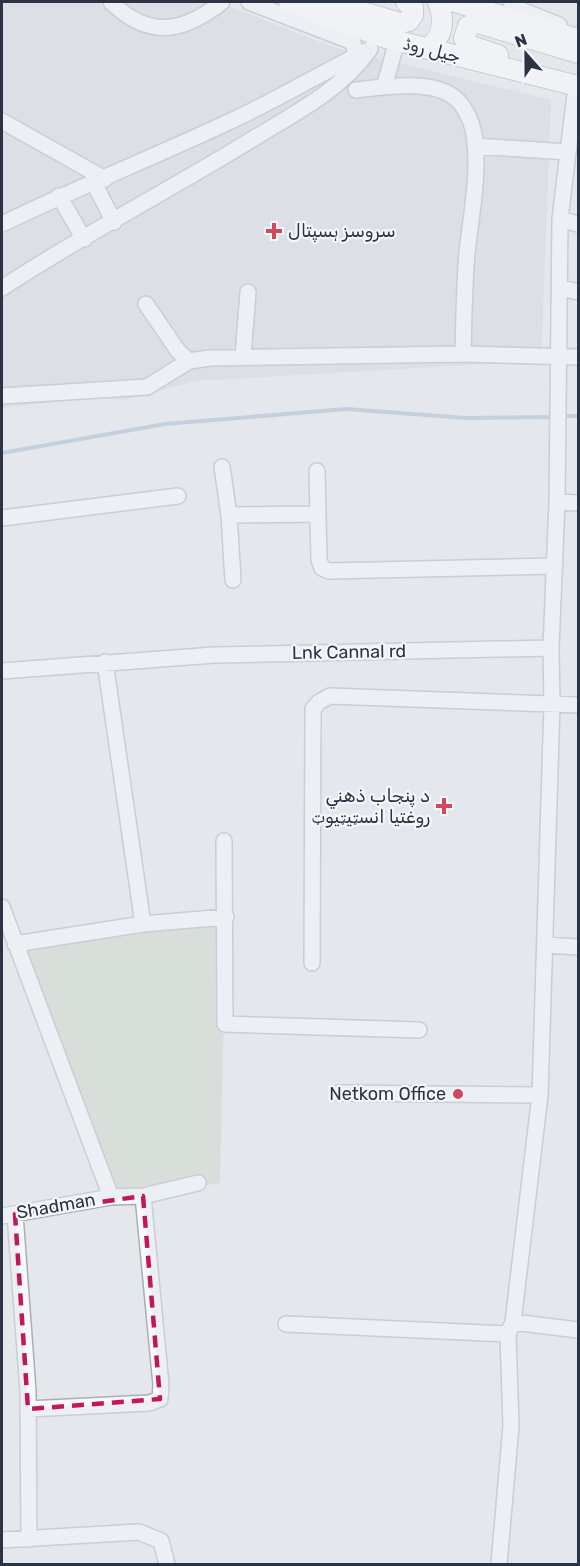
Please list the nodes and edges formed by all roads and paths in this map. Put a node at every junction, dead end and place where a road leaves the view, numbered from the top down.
1 (111, 2) edge
2 (222, 2) edge
3 (249, 2) edge
4 (289, 2) edge
5 (329, 2) edge
6 (406, 2) edge
7 (438, 2) edge
8 (455, 2) edge
9 (511, 2) edge
10 (579, 34) edge
11 (579, 39) edge
12 (377, 46) junction
13 (427, 49) junction
14 (579, 53) edge
15 (577, 86) edge
16 (384, 87) junction
17 (356, 90) dead end
18 (2, 121) edge
19 (475, 146) junction
20 (568, 152) junction
21 (100, 181) junction
22 (59, 196) junction
23 (560, 219) junction
24 (114, 222) junction
25 (2, 224) edge
26 (579, 224) edge
27 (84, 239) junction
28 (560, 287) junction
29 (2, 288) edge
30 (248, 292) dead end
31 (579, 292) edge
32 (146, 304) dead end
33 (463, 354) junction
34 (243, 356) junction
35 (560, 357) junction
36 (579, 357) edge
37 (189, 362) junction
38 (2, 396) edge
39 (222, 468) dead end
40 (317, 471) dead end
41 (178, 496) dead end
42 (557, 502) junction
43 (579, 504) edge
44 (317, 514) junction
45 (229, 515) junction
46 (2, 518) edge
47 (555, 566) junction
48 (233, 580) dead end
49 (551, 648) junction
50 (105, 662) junction
51 (2, 671) edge
52 (552, 704) junction
53 (579, 705) edge
54 (224, 841) dead end
55 (2, 907) edge
56 (226, 917) junction
57 (143, 924) junction
58 (15, 944) junction
59 (545, 945) junction
60 (579, 946) edge
61 (312, 963) dead end
62 (419, 1030) dead end
63 (338, 1093) dead end
64 (540, 1095) junction
65 (198, 1184) dead end
66 (143, 1196) junction
67 (111, 1197) junction
68 (8, 1215) edge
69 (286, 1324) dead end
70 (511, 1328) junction
71 (579, 1330) edge
72 (28, 1410) junction
73 (29, 1539) junction
74 (2, 1540) edge
75 (167, 1564) edge
76 (499, 1564) edge

1 - 2 street
3 - 12 street
4 - 12 main road, جیل روڈ
5 - 6 main road
7 - 13 main road
8 - 11 main road
9 - 10 street
12 - 13 main road, جیل روڈ
12 - 16 street
12 - 21 street
12 - 24 street
13 - 15 main road, جیل روڈ
14 - 15 main road
15 - 20 street
16 - 17 street
16 - 19 street
18 - 21 street
19 - 20 street
19 - 33 street
20 - 23 street
21 - 22 street
21 - 24 street
22 - 25 street
22 - 27 street
23 - 26 street
23 - 28 street
24 - 27 street
27 - 29 street
28 - 31 street
28 - 35 street
30 - 34 street
32 - 37 street
33 - 34 street
33 - 35 street
34 - 37 street
35 - 36 street
35 - 42 street
37 - 38 street
39 - 45 street
40 - 44 street
41 - 46 street
42 - 43 street
42 - 47 street
44 - 45 street
44 - 47 street
45 - 48 street
47 - 49 street
49 - 50 street, Lnk Cannal rd
49 - 52 street
50 - 51 street, Lnk Cannal rd
50 - 57 street
52 - 53 street
52 - 59 street
52 - 61 street
54 - 56 street
55 - 58 street
56 - 57 street
56 - 62 street
57 - 58 street
58 - 67 street
59 - 60 street
59 - 64 street
63 - 64 street
64 - 70 street
65 - 66 street, Shadman
66 - 67 street, Shadman
66 - 72 street
67 - 68 street, Shadman
68 - 72 street
69 - 70 street
70 - 71 street
70 - 76 street
72 - 73 street
73 - 74 street
73 - 75 street

